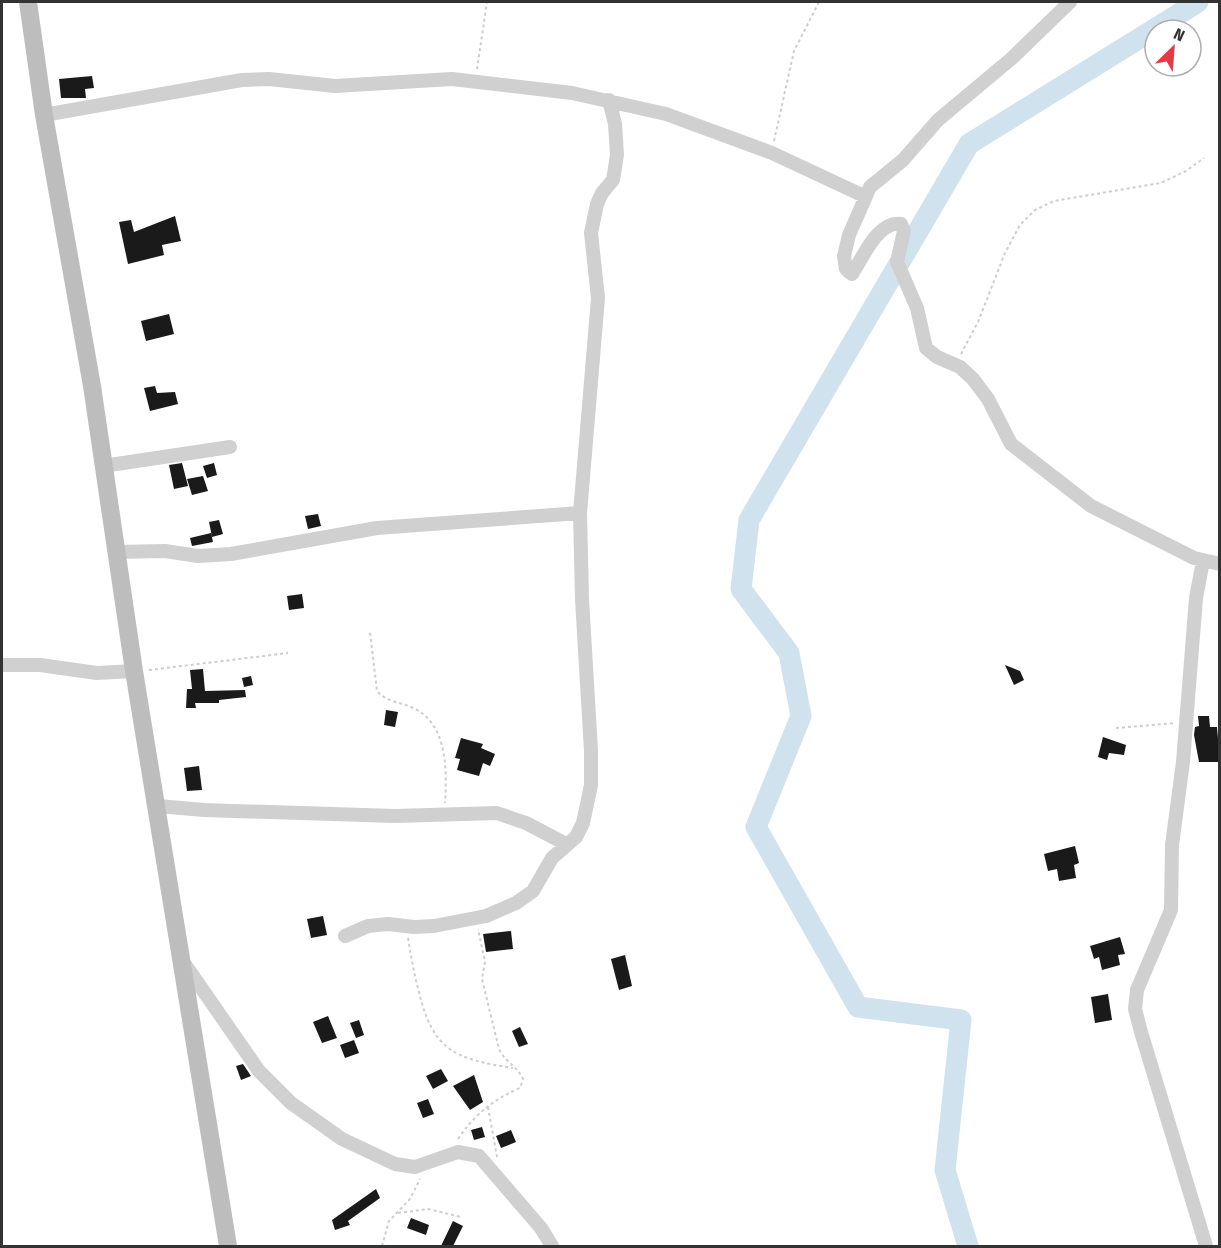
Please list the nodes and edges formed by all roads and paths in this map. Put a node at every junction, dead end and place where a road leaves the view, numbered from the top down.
1 (28, 2) edge
2 (487, 2) edge
3 (819, 2) edge
4 (1070, 2) edge
5 (476, 81) junction
6 (609, 100) junction
7 (44, 115) junction
8 (772, 153) junction
9 (1204, 158) dead end
10 (864, 196) junction
11 (955, 364) junction
12 (231, 447) dead end
13 (103, 466) junction
14 (580, 513) junction
15 (115, 552) junction
16 (1203, 561) junction
17 (1220, 564) edge
18 (370, 633) dead end
19 (288, 653) dead end
20 (2, 664) edge
21 (134, 671) junction
22 (1186, 722) junction
23 (1116, 728) dead end
24 (158, 806) junction
25 (445, 815) junction
26 (566, 844) junction
27 (476, 917) junction
28 (408, 926) junction
29 (345, 936) dead end
30 (182, 958) junction
31 (515, 1069) junction
32 (488, 1107) junction
33 (449, 1154) junction
34 (434, 1160) junction
35 (498, 1181) junction
36 (395, 1214) junction
37 (461, 1217) dead end
38 (228, 1246) edge
39 (382, 1246) edge
40 (552, 1246) edge
41 (1206, 1246) edge

1 - 7 main road
2 - 5 path
3 - 8 path
4 - 10 street
5 - 6 street
5 - 7 street
6 - 8 street
6 - 14 street
7 - 13 main road
8 - 10 street
9 - 11 path
10 - 11 street
11 - 16 street
12 - 13 street
13 - 15 main road
14 - 15 street
14 - 26 street
15 - 21 main road
16 - 17 street
16 - 22 street
18 - 25 path
19 - 21 path
20 - 21 street
21 - 24 main road
22 - 23 path
22 - 41 street
24 - 25 street
24 - 30 main road
25 - 26 street
26 - 27 street
27 - 28 street
27 - 31 path
28 - 29 street
28 - 31 path
30 - 34 street
30 - 38 main road
31 - 32 path
32 - 33 path
32 - 35 path
33 - 34 street
33 - 35 street
34 - 36 path
35 - 40 street
36 - 37 path
36 - 39 path

